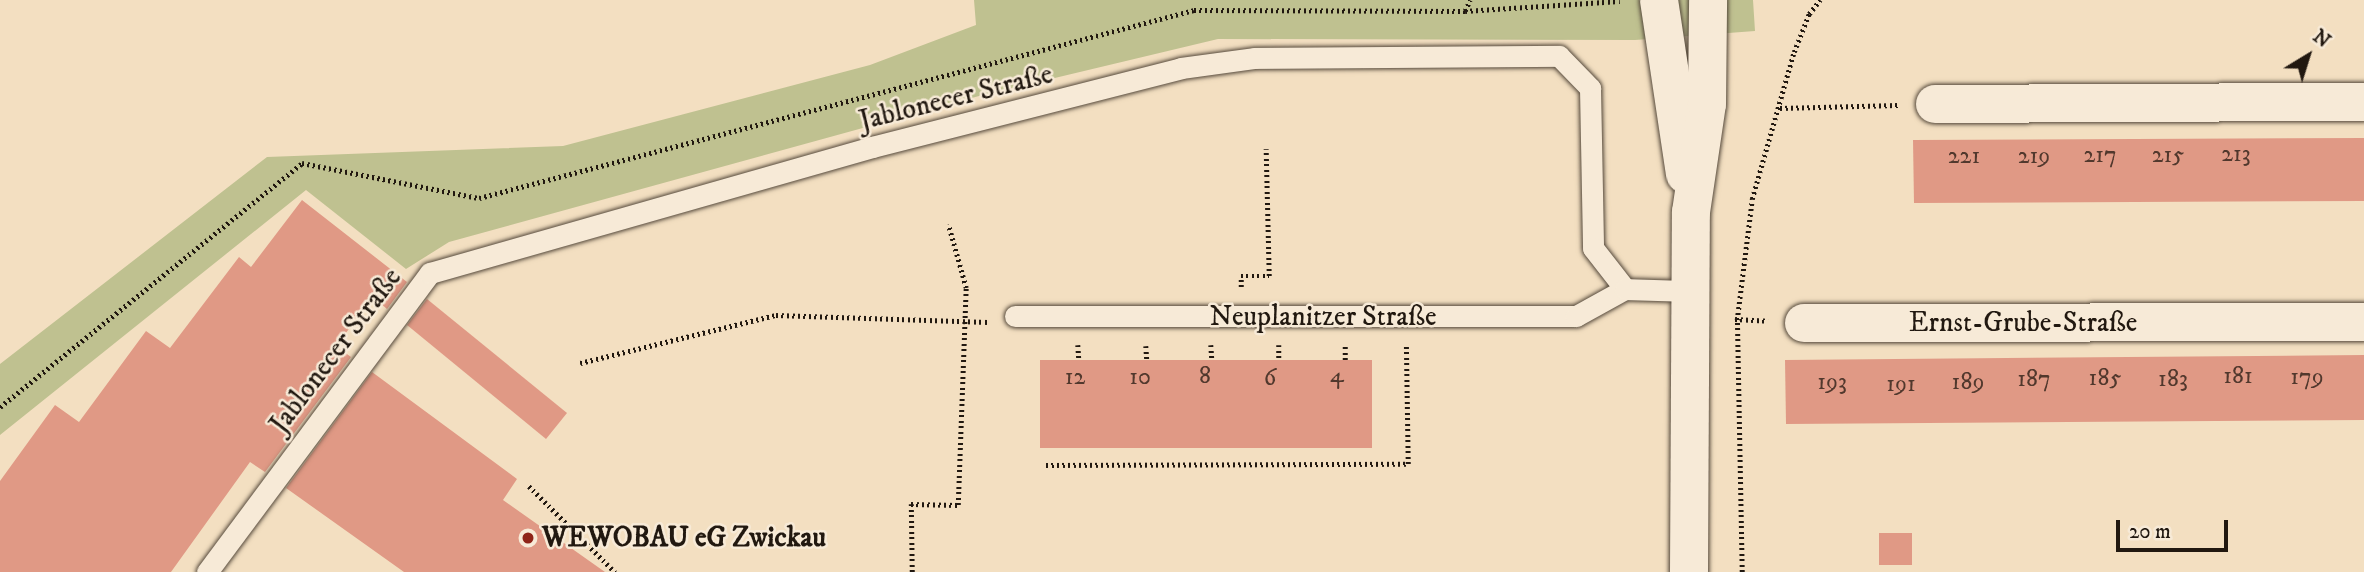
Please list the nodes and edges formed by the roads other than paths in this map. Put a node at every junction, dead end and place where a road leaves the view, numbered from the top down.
1 (1659, 0) edge
2 (1698, 0) edge
3 (1707, 0) edge
4 (1704, 47) junction
5 (2364, 102) edge
6 (1935, 104) road end
7 (1691, 212) junction
8 (1625, 289) junction
9 (1690, 291) junction
10 (1015, 316) dead end
11 (2364, 322) edge
12 (1804, 323) road end
13 (207, 572) edge
14 (1689, 572) edge

1 - 7 street
2 - 4 street
3 - 4 street
4 - 7 street
5 - 6 street
7 - 9 street
8 - 9 lane
8 - 10 lane, Neuplanitzer Straße
8 - 13 lane, Jablonecer Straße
9 - 14 street
11 - 12 street, Ernst-Grube-Straße

